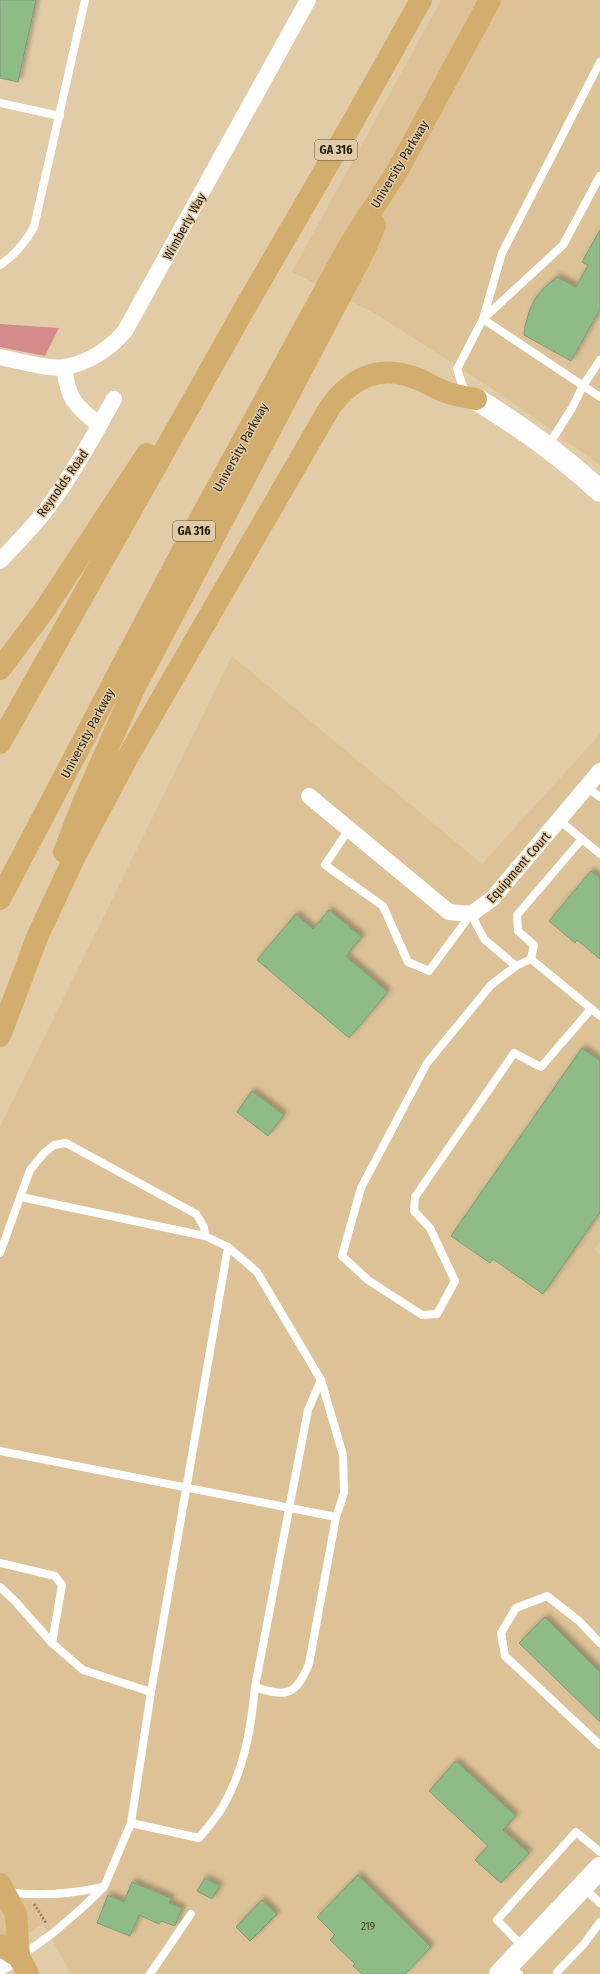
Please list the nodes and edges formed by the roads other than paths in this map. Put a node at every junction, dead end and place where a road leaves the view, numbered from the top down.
1 (85, 0) edge
2 (308, 0) edge
3 (420, 0) edge
4 (490, 0) edge
5 (600, 62) edge
6 (0, 103) edge
7 (60, 116) junction
8 (399, 168) junction
9 (600, 176) edge
10 (0, 265) edge
11 (250, 299) junction
12 (483, 319) junction
13 (0, 357) edge
14 (600, 360) edge
15 (64, 368) junction
16 (583, 386) junction
17 (600, 397) edge
18 (476, 398) junction
19 (114, 399) dead end
20 (99, 425) junction
21 (548, 446) junction
22 (600, 491) edge
23 (0, 562) edge
24 (0, 669) edge
25 (0, 744) edge
26 (600, 771) edge
27 (587, 787) junction
28 (309, 796) dead end
29 (600, 797) edge
30 (559, 820) junction
31 (349, 829) junction
32 (582, 839) junction
33 (600, 854) edge
34 (0, 899) edge
35 (471, 914) junction
36 (38, 935) junction
37 (531, 960) junction
38 (516, 966) junction
39 (591, 1009) junction
40 (600, 1016) edge
41 (0, 1036) edge
42 (21, 1197) junction
43 (205, 1236) junction
44 (228, 1247) junction
45 (0, 1253) edge
46 (321, 1380) junction
47 (0, 1452) edge
48 (185, 1488) junction
49 (288, 1509) junction
50 (336, 1517) junction
51 (0, 1563) edge
52 (0, 1587) edge
53 (52, 1643) junction
54 (600, 1643) edge
55 (256, 1687) junction
56 (150, 1692) junction
57 (600, 1745) edge
58 (131, 1823) junction
59 (600, 1852) edge
60 (600, 1868) edge
61 (582, 1886) junction
62 (104, 1887) junction
63 (2, 1888) edge
64 (600, 1903) edge
65 (191, 1914) dead end
66 (600, 1922) edge
67 (0, 1945) edge
68 (524, 1948) junction
69 (24, 1966) edge
70 (0, 1967) edge
71 (509, 1971) edge
72 (557, 1972) dead end
73 (150, 1974) edge

1 - 7 lane
2 - 15 street, Wimberly Way
3 - 11 highway, GA 316
4 - 8 highway, University Parkway / GA 316
5 - 12 lane
6 - 7 lane
7 - 10 lane
8 - 34 highway, University Parkway / GA 316
8 - 36 highway
9 - 12 lane
11 - 24 highway
11 - 25 highway, GA 316
12 - 16 lane
12 - 18 lane
13 - 15 street, Wimberly Way
14 - 16 lane
15 - 20 street
16 - 17 lane
16 - 21 lane
18 - 21 street
18 - 36 highway
19 - 20 street, Reynolds Road
20 - 23 street, Reynolds Road
21 - 22 street
26 - 27 street, Equipment Court
27 - 29 lane
27 - 30 street, Equipment Court
28 - 31 street
30 - 32 lane
30 - 35 street, Equipment Court
31 - 35 street
31 - 35 lane
32 - 33 lane
32 - 37 lane
35 - 38 lane
36 - 41 highway
37 - 38 lane
37 - 39 lane
38 - 39 lane
39 - 40 lane
42 - 43 lane
42 - 43 lane
42 - 45 lane
43 - 44 lane
44 - 46 lane
44 - 48 lane
46 - 49 lane
46 - 50 lane
47 - 48 lane
48 - 49 lane
48 - 56 lane
49 - 50 lane
49 - 55 lane
50 - 55 lane
51 - 53 lane
52 - 53 lane
53 - 56 lane
54 - 57 lane
55 - 58 lane
56 - 58 lane
58 - 62 lane
59 - 68 lane
60 - 61 street
61 - 64 lane
61 - 68 street
62 - 63 lane
62 - 69 lane
63 - 69 highway
65 - 73 lane
66 - 72 lane
67 - 69 highway
68 - 71 street
69 - 70 street

